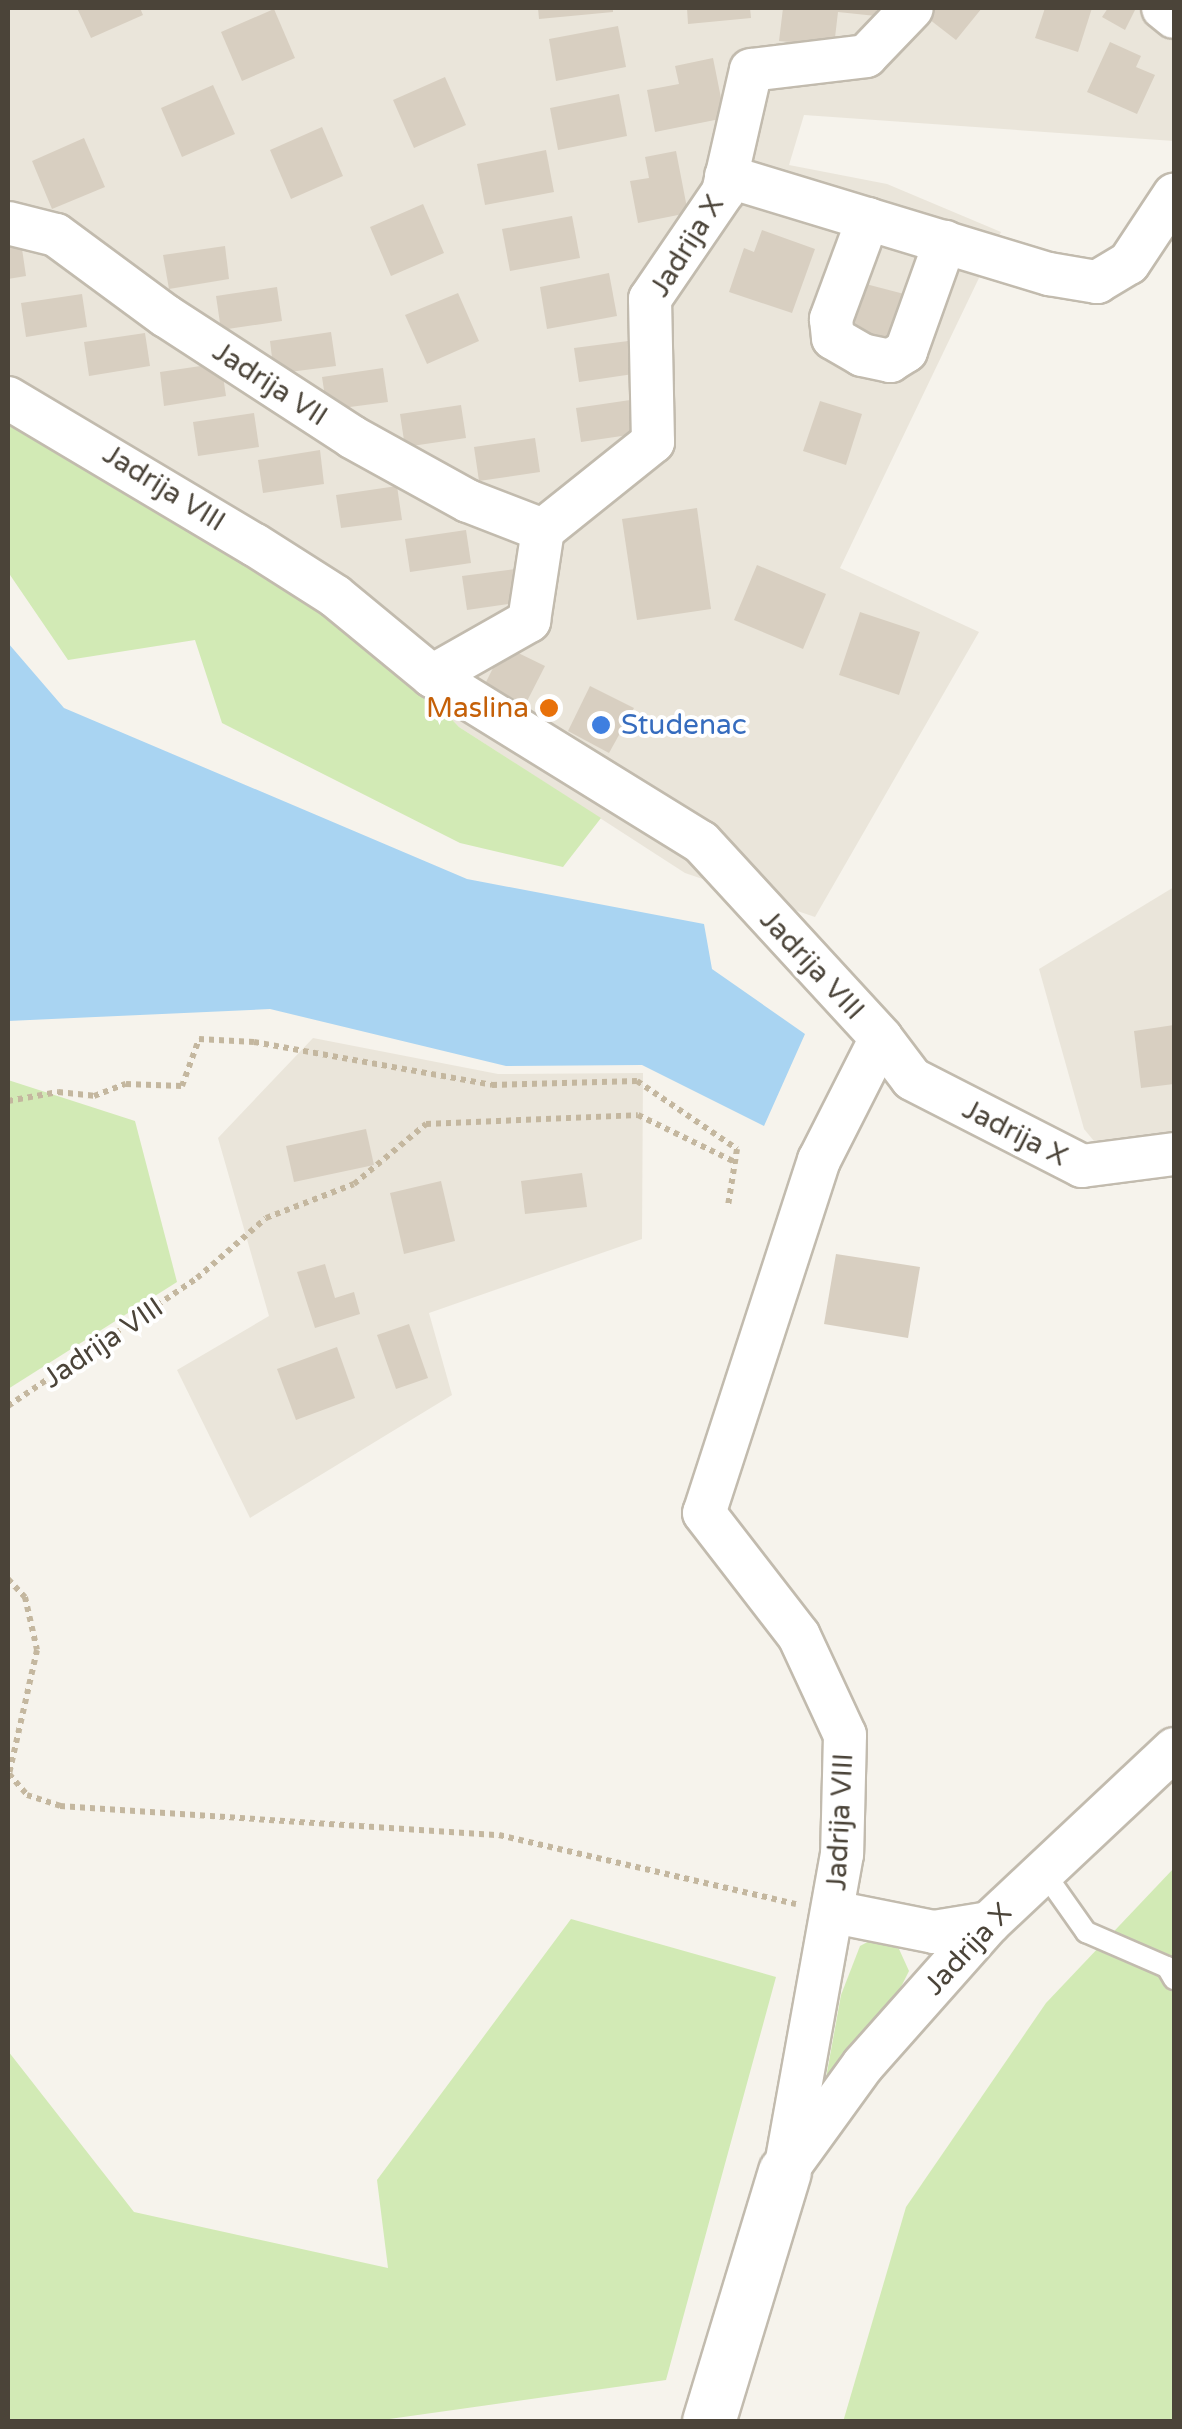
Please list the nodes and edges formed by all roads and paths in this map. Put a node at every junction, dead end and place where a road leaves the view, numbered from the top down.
1 (912, 8) edge
2 (1163, 8) edge
3 (1174, 17) edge
4 (726, 176) junction
5 (1174, 195) edge
6 (868, 219) junction
7 (8, 222) edge
8 (946, 242) junction
9 (8, 398) edge
10 (543, 530) junction
11 (432, 676) junction
12 (881, 1038) junction
13 (8, 1101) edge
14 (1174, 1154) edge
15 (735, 1162) junction
16 (728, 1206) dead end
17 (8, 1406) edge
18 (8, 1579) edge
19 (1174, 1749) edge
20 (1043, 1871) junction
21 (834, 1912) junction
22 (989, 1923) junction
23 (1174, 1979) edge
24 (786, 2172) junction
25 (709, 2422) edge

1 - 4 street, Jadrija X
2 - 3 street
4 - 6 street
4 - 10 street, Jadrija X
5 - 8 street
6 - 8 street
6 - 8 street
7 - 10 street, Jadrija VII
9 - 11 street, Jadrija VIII
10 - 11 street
11 - 12 street, Jadrija VIII
12 - 14 street, Jadrija X
12 - 21 street, Jadrija VIII
13 - 15 path
15 - 16 path
15 - 17 path, Jadrija VIII
18 - 21 path, Jadrija VIII
19 - 20 street, Jadrija X
20 - 22 street, Jadrija X
20 - 23 lane
21 - 22 street, Jadrija VIII
21 - 24 street, Jadrija VIII
22 - 24 street, Jadrija X
24 - 25 street

